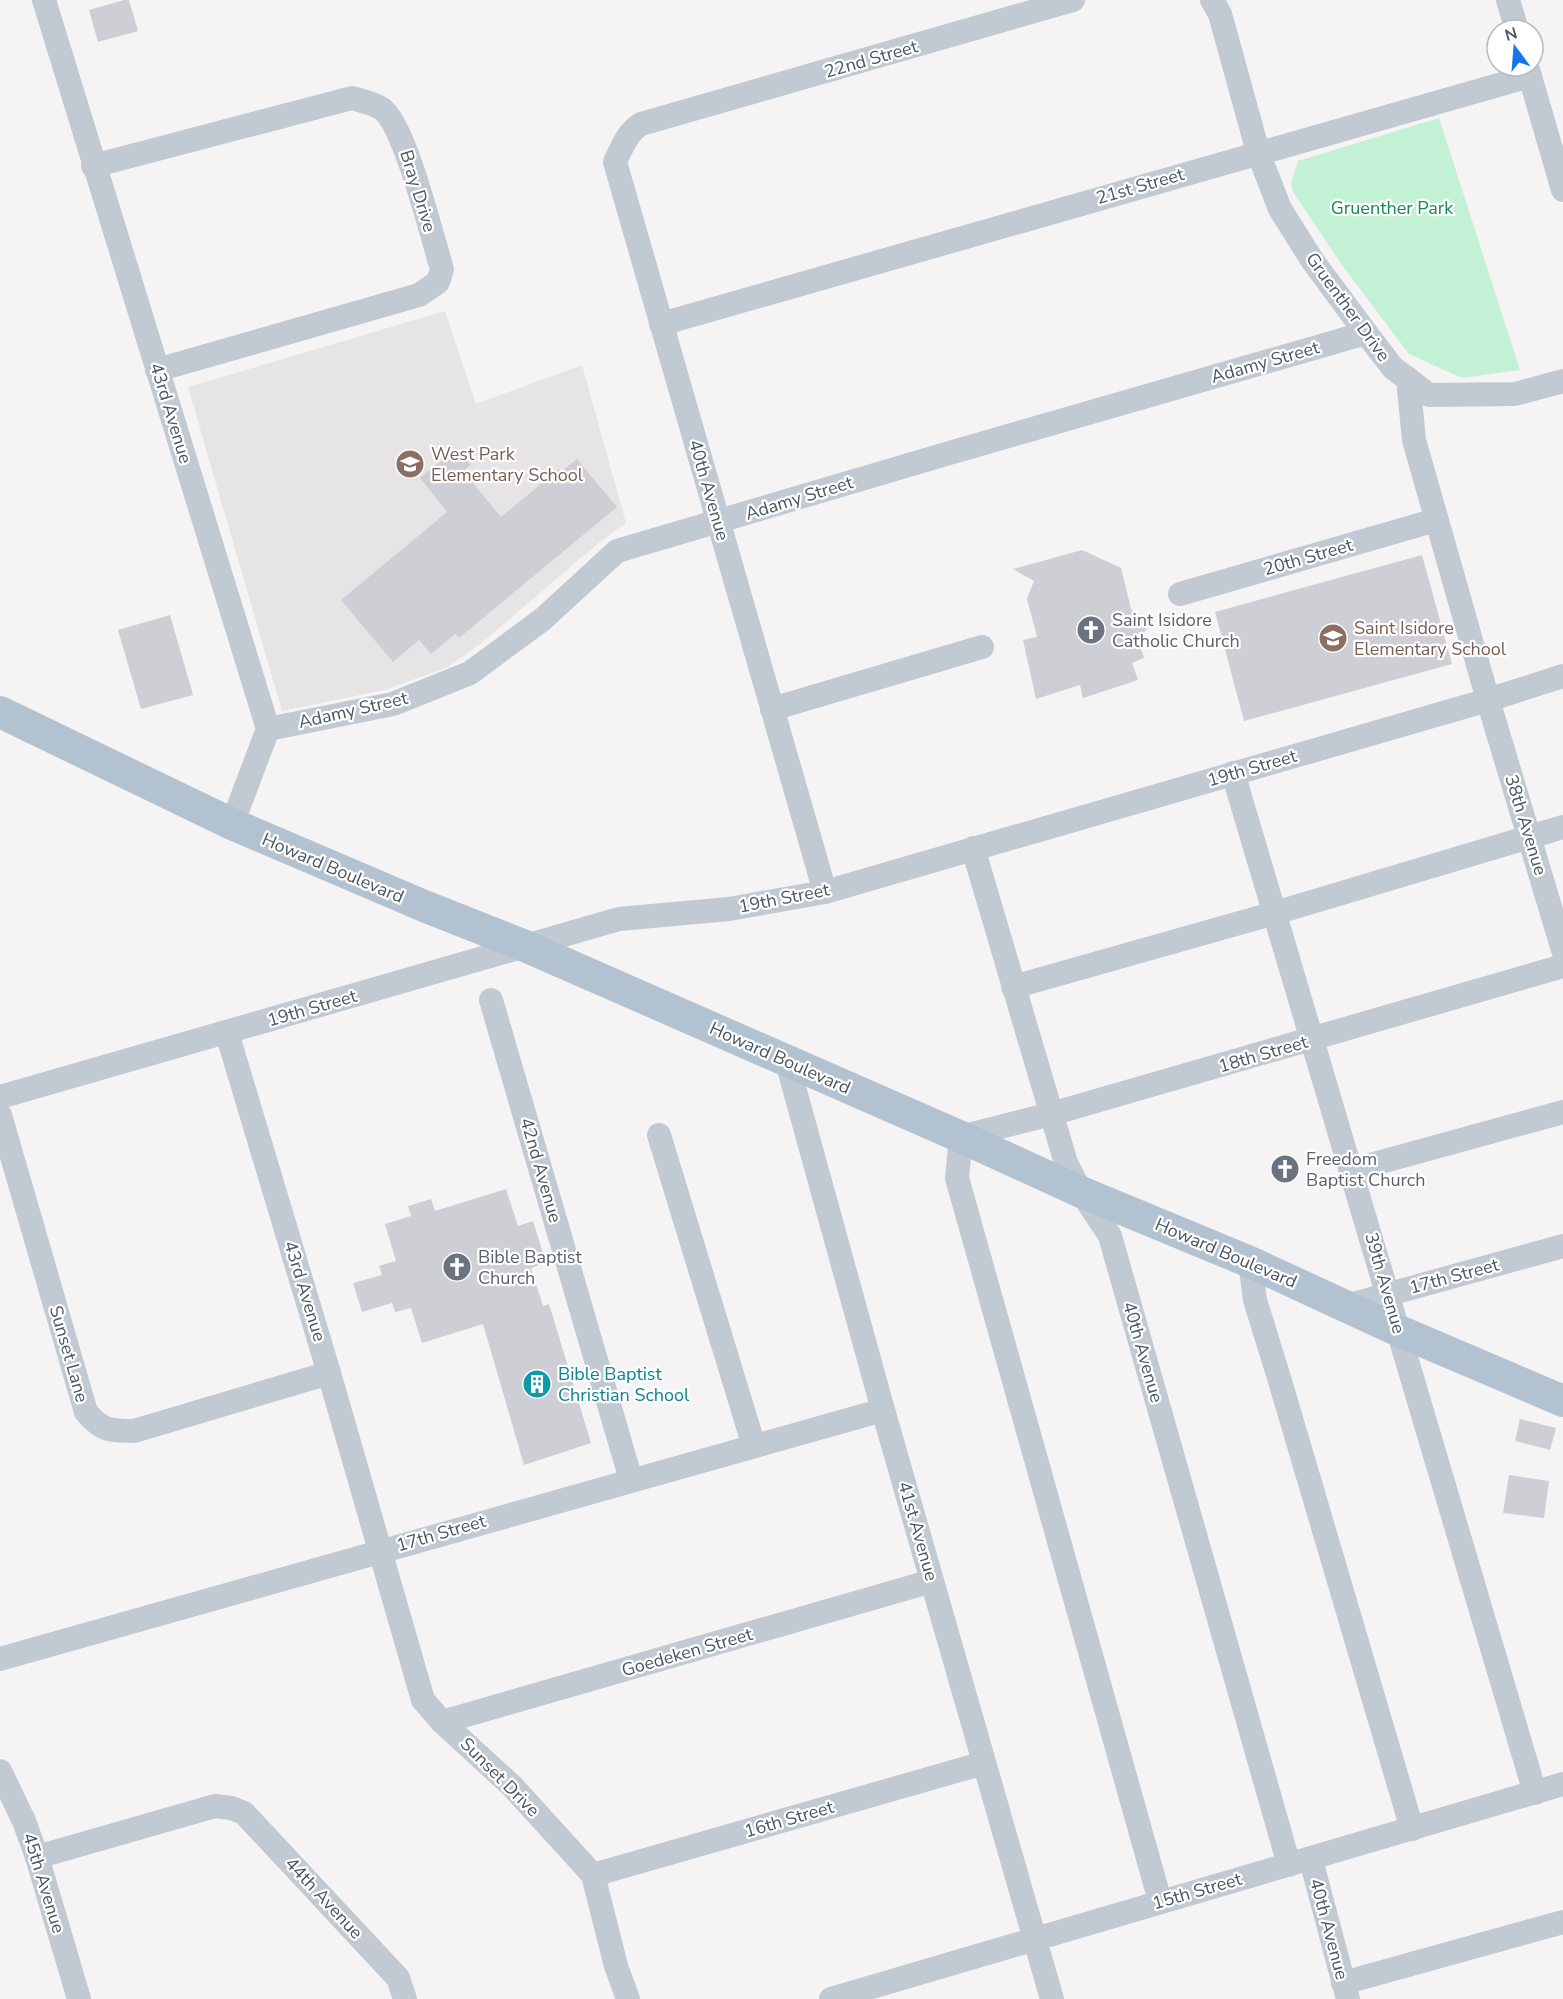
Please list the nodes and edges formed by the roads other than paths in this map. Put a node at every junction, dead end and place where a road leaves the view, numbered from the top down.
1 (44, 0) edge
2 (1073, 0) edge
3 (1212, 0) edge
4 (1508, 0) edge
5 (1036, 5) edge
6 (1513, 18) edge
7 (1505, 78) edge
8 (1531, 78) edge
9 (669, 116) joint
10 (1258, 152) junction
11 (1558, 154) edge
12 (93, 166) junction
13 (1563, 190) edge
14 (661, 324) junction
15 (1366, 333) junction
16 (157, 370) junction
17 (1408, 379) junction
18 (1563, 381) edge
19 (1436, 520) junction
20 (718, 522) junction
21 (1180, 594) dead end
22 (982, 647) dead end
23 (1563, 676) edge
24 (1488, 700) junction
25 (772, 709) junction
26 (0, 712) edge
27 (268, 729) junction
28 (1233, 773) junction
29 (232, 824) junction
30 (1563, 827) edge
31 (1530, 837) junction
32 (973, 848) junction
33 (825, 892) junction
34 (1275, 913) junction
35 (525, 946) junction
36 (1563, 950) edge
37 (1563, 966) edge
38 (1013, 987) junction
39 (491, 1000) dead end
40 (227, 1033) junction
41 (1313, 1040) junction
42 (787, 1062) junction
43 (0, 1097) edge
44 (1563, 1112) edge
45 (1051, 1114) junction
46 (0, 1115) edge
47 (659, 1135) dead end
48 (961, 1137) junction
49 (1352, 1170) junction
50 (1081, 1192) junction
51 (1563, 1246) edge
52 (1250, 1262) junction
53 (1388, 1294) junction
54 (1346, 1306) junction
55 (1399, 1331) junction
56 (329, 1373) junction
57 (1562, 1403) edge
58 (883, 1410) junction
59 (754, 1446) junction
60 (631, 1480) junction
61 (381, 1551) junction
62 (932, 1581) junction
63 (0, 1659) edge
64 (442, 1722) junction
65 (984, 1763) junction
66 (0, 1771) edge
67 (1563, 1784) edge
68 (1535, 1793) junction
69 (1412, 1829) junction
70 (37, 1857) junction
71 (1300, 1862) junction
72 (593, 1875) junction
73 (1160, 1901) junction
74 (1563, 1922) edge
75 (1034, 1939) junction
76 (1346, 1991) edge
77 (79, 1999) edge
78 (405, 1999) edge
79 (628, 1999) edge
80 (831, 1999) edge
81 (1052, 1999) edge

1 - 12 street, 43rd Avenue
2 - 5 street, 22nd Street
3 - 10 street, Gruenther Drive
4 - 6 street
5 - 9 street, 22nd Street
7 - 10 street, 21st Street
8 - 11 street, 21st Street
9 - 14 street, 40th Avenue
10 - 14 street, 21st Street
10 - 15 street, Gruenther Drive
11 - 13 street, 21st Street
12 - 16 street, 43rd Avenue
12 - 16 street, Bray Drive
14 - 20 street, 40th Avenue
15 - 17 street, Gruenther Drive
15 - 20 street, Adamy Street
16 - 27 street, 43rd Avenue
17 - 18 street
17 - 19 street
19 - 21 street, 20th Street
19 - 24 street
20 - 25 street, 40th Avenue
20 - 27 street, Adamy Street
22 - 25 street
23 - 24 street, 19th Street
24 - 28 street, 19th Street
24 - 31 street, 38th Avenue
25 - 33 street, 40th Avenue
26 - 29 main road, Howard Boulevard
27 - 29 street
28 - 32 street, 19th Street
28 - 34 street, 39th Avenue
29 - 35 main road, Howard Boulevard
30 - 31 street
31 - 34 street
31 - 36 street, 38th Avenue
32 - 33 street, 19th Street
32 - 38 street, 40th Avenue
33 - 35 street, 19th Street
34 - 38 street
34 - 41 street, 39th Avenue
35 - 40 street, 19th Street
35 - 42 main road, Howard Boulevard
37 - 41 street, 18th Street
38 - 45 street, 40th Avenue
39 - 60 street, 42nd Avenue
40 - 43 street, 19th Street
40 - 56 street, 43rd Avenue
41 - 45 street, 18th Street
41 - 49 street, 39th Avenue
42 - 48 main road, Howard Boulevard
42 - 58 street, 41st Avenue
44 - 49 street
45 - 48 street, 18th Street
45 - 50 street, 40th Avenue
46 - 56 street, Sunset Lane
47 - 59 street
48 - 50 main road, Howard Boulevard
48 - 73 street
49 - 53 street, 39th Avenue
50 - 52 main road, Howard Boulevard
50 - 71 street, 40th Avenue
51 - 53 street, 17th Street
52 - 54 main road, Howard Boulevard
52 - 69 street
53 - 54 street, 17th Street
53 - 55 street, 39th Avenue
54 - 55 main road, Howard Boulevard
55 - 57 main road, Howard Boulevard
55 - 68 street, 39th Avenue
56 - 61 street, 43rd Avenue
58 - 59 street, 17th Street
58 - 62 street, 41st Avenue
59 - 60 street, 17th Street
60 - 61 street, 17th Street
61 - 63 street, 17th Street
61 - 64 street, Sunset Drive
62 - 64 street, Goedeken Street
62 - 65 street, 41st Avenue
64 - 72 street, Sunset Drive
65 - 72 street, 16th Street
65 - 75 street, 41st Avenue
66 - 70 street, 45th Avenue
67 - 68 street, 15th Street
68 - 69 street, 15th Street
69 - 71 street, 15th Street
70 - 77 street, 45th Avenue
70 - 78 street, 44th Avenue
71 - 73 street, 15th Street
71 - 76 street, 40th Avenue
72 - 79 street, Sunset Drive
73 - 75 street, 15th Street
74 - 76 street
75 - 80 street, 15th Street
75 - 81 street, 41st Avenue

